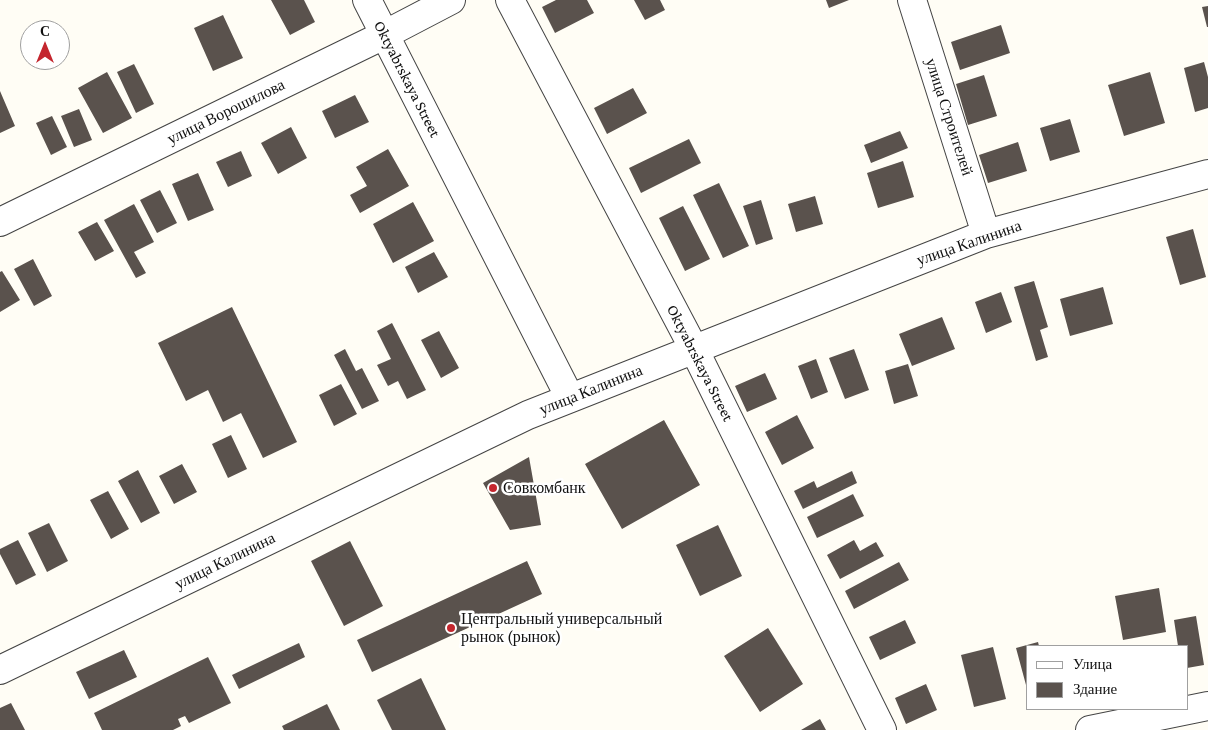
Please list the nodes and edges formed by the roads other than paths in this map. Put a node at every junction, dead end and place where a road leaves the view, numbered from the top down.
1 (367, 0) edge
2 (451, 0) edge
3 (510, 0) edge
4 (912, 0) edge
5 (384, 34) junction
6 (1208, 174) edge
7 (0, 222) edge
8 (986, 234) junction
9 (694, 349) junction
10 (570, 398) junction
11 (0, 670) edge
12 (1208, 706) edge
13 (882, 730) edge
14 (1090, 730) edge

1 - 5 street, Oktyabrskaya Street
2 - 5 street, улица Ворошилова
3 - 9 street, Oktyabrskaya Street
4 - 8 street, улица Строителей
5 - 7 street, улица Ворошилова
5 - 10 street, Oktyabrskaya Street
6 - 8 street, улица Калинина
8 - 9 street, улица Калинина
9 - 10 street, улица Калинина
9 - 13 street, Oktyabrskaya Street
10 - 11 street, улица Калинина
12 - 14 street

